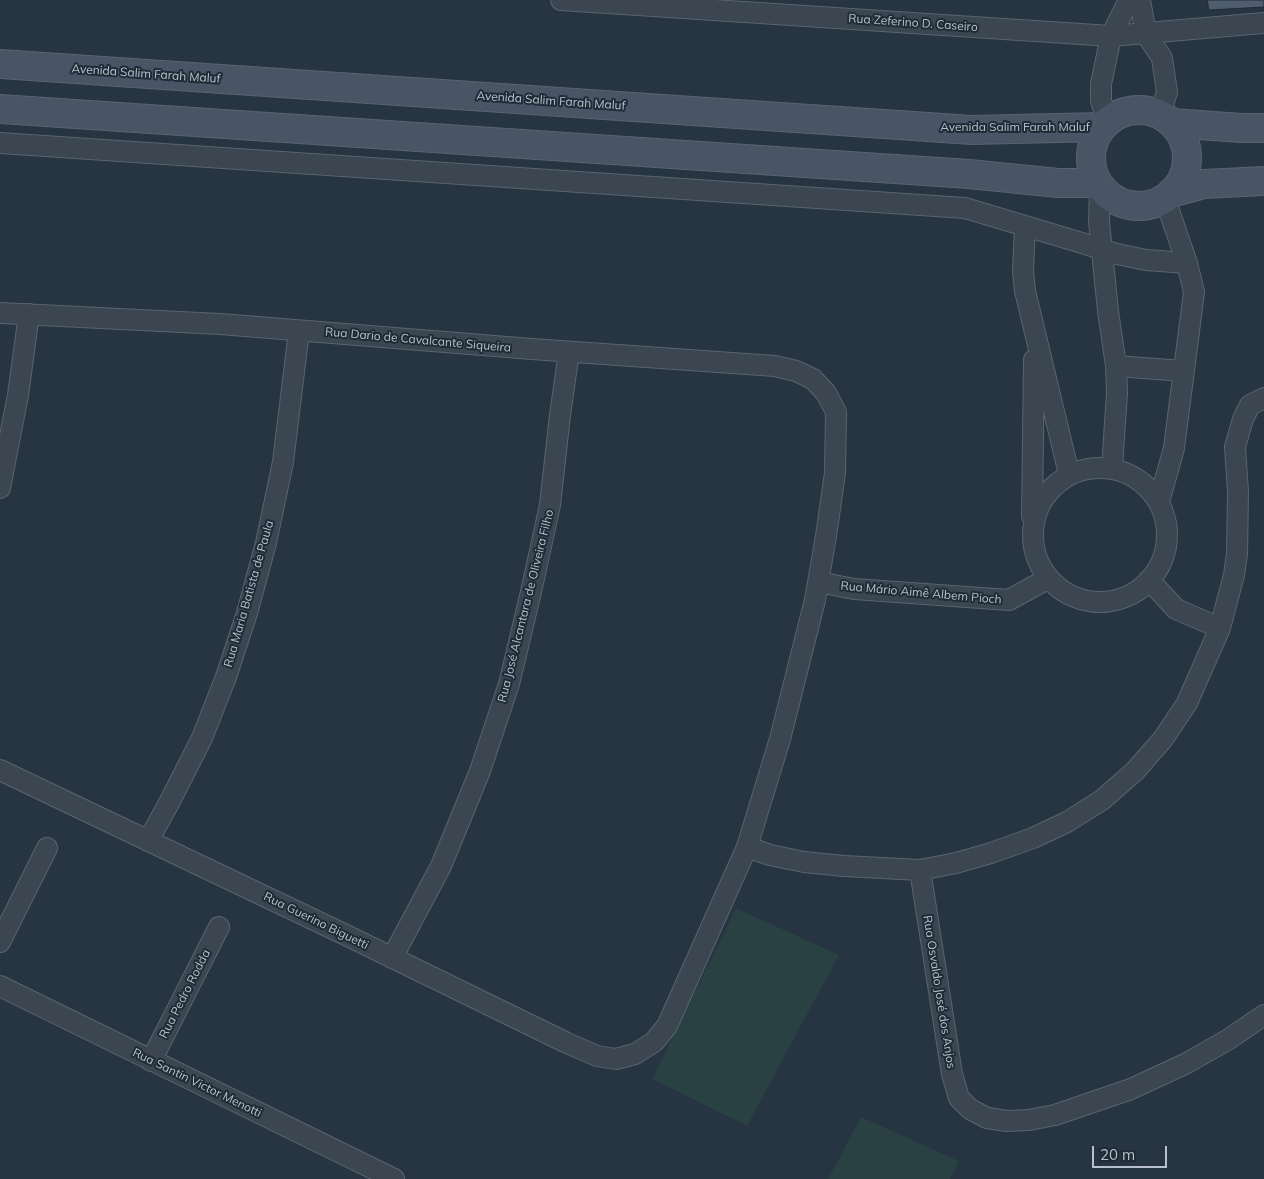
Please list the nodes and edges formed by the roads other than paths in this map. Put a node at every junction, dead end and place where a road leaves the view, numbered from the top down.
1 (561, 0) edge
2 (1130, 0) edge
3 (1140, 0) edge
4 (1264, 24) edge
5 (1146, 34) junction
6 (1111, 36) junction
7 (0, 64) edge
8 (0, 109) edge
9 (1166, 119) junction
10 (1105, 124) junction
11 (1264, 128) edge
12 (0, 143) edge
13 (1264, 181) edge
14 (1099, 186) junction
15 (1168, 196) junction
16 (1025, 226) junction
17 (1102, 250) junction
18 (1187, 263) junction
19 (0, 313) edge
20 (29, 314) junction
21 (1033, 325) junction
22 (299, 331) junction
23 (569, 352) junction
24 (1116, 366) junction
25 (1184, 371) junction
26 (1264, 398) edge
27 (1112, 468) junction
28 (1069, 474) junction
29 (0, 488) edge
30 (1159, 502) junction
31 (1032, 526) junction
32 (1049, 578) junction
33 (1149, 580) junction
34 (818, 582) junction
35 (1220, 628) junction
36 (0, 770) edge
37 (148, 841) junction
38 (747, 847) junction
39 (47, 848) dead end
40 (920, 870) junction
41 (219, 927) dead end
42 (0, 942) edge
43 (392, 958) junction
44 (0, 986) edge
45 (1264, 1015) edge
46 (151, 1061) junction
47 (394, 1179) edge

1 - 6 street, Rua Zeferino D. Caseiro
2 - 6 street
3 - 5 street
4 - 5 street, Rua Zeferino D. Caseiro
5 - 6 street, Rua Zeferino D. Caseiro
5 - 9 street
6 - 10 street
7 - 10 main road, Avenida Salim Farah Maluf
8 - 14 main road
9 - 10 main road
9 - 11 main road
9 - 15 main road
10 - 14 main road
12 - 16 street
13 - 15 main road
14 - 15 main road
14 - 17 street
15 - 18 street
16 - 17 street
16 - 21 street
17 - 18 street
17 - 24 street
18 - 25 street
19 - 20 street, Rua Dario de Cavalcante Siqueira
20 - 22 street, Rua Dario de Cavalcante Siqueira
20 - 29 street
21 - 28 street
21 - 31 street
22 - 23 street, Rua Dario de Cavalcante Siqueira
22 - 37 street, Rua Maria Batista de Paula
23 - 34 street, Rua Dario de Cavalcante Siqueira
23 - 43 street, Rua José Alcantara de Oliveira Filho
24 - 25 street
24 - 27 street
25 - 30 street
26 - 35 street
27 - 28 street
27 - 30 street
28 - 31 street
30 - 33 street
31 - 32 street
32 - 33 street
32 - 34 street, Rua Mário Aimê Albem Pioch
33 - 35 street
34 - 38 street
35 - 40 street
36 - 37 street, Rua Guerino Biguetti
37 - 43 street, Rua Guerino Biguetti
38 - 40 street
38 - 43 street, Rua Guerino Biguetti
39 - 42 street
40 - 45 street, Rua Osvaldo José dos Anjos
41 - 46 street, Rua Pedro Rodda
44 - 46 street, Rua Santin Victor Menotti
46 - 47 street, Rua Santin Victor Menotti

